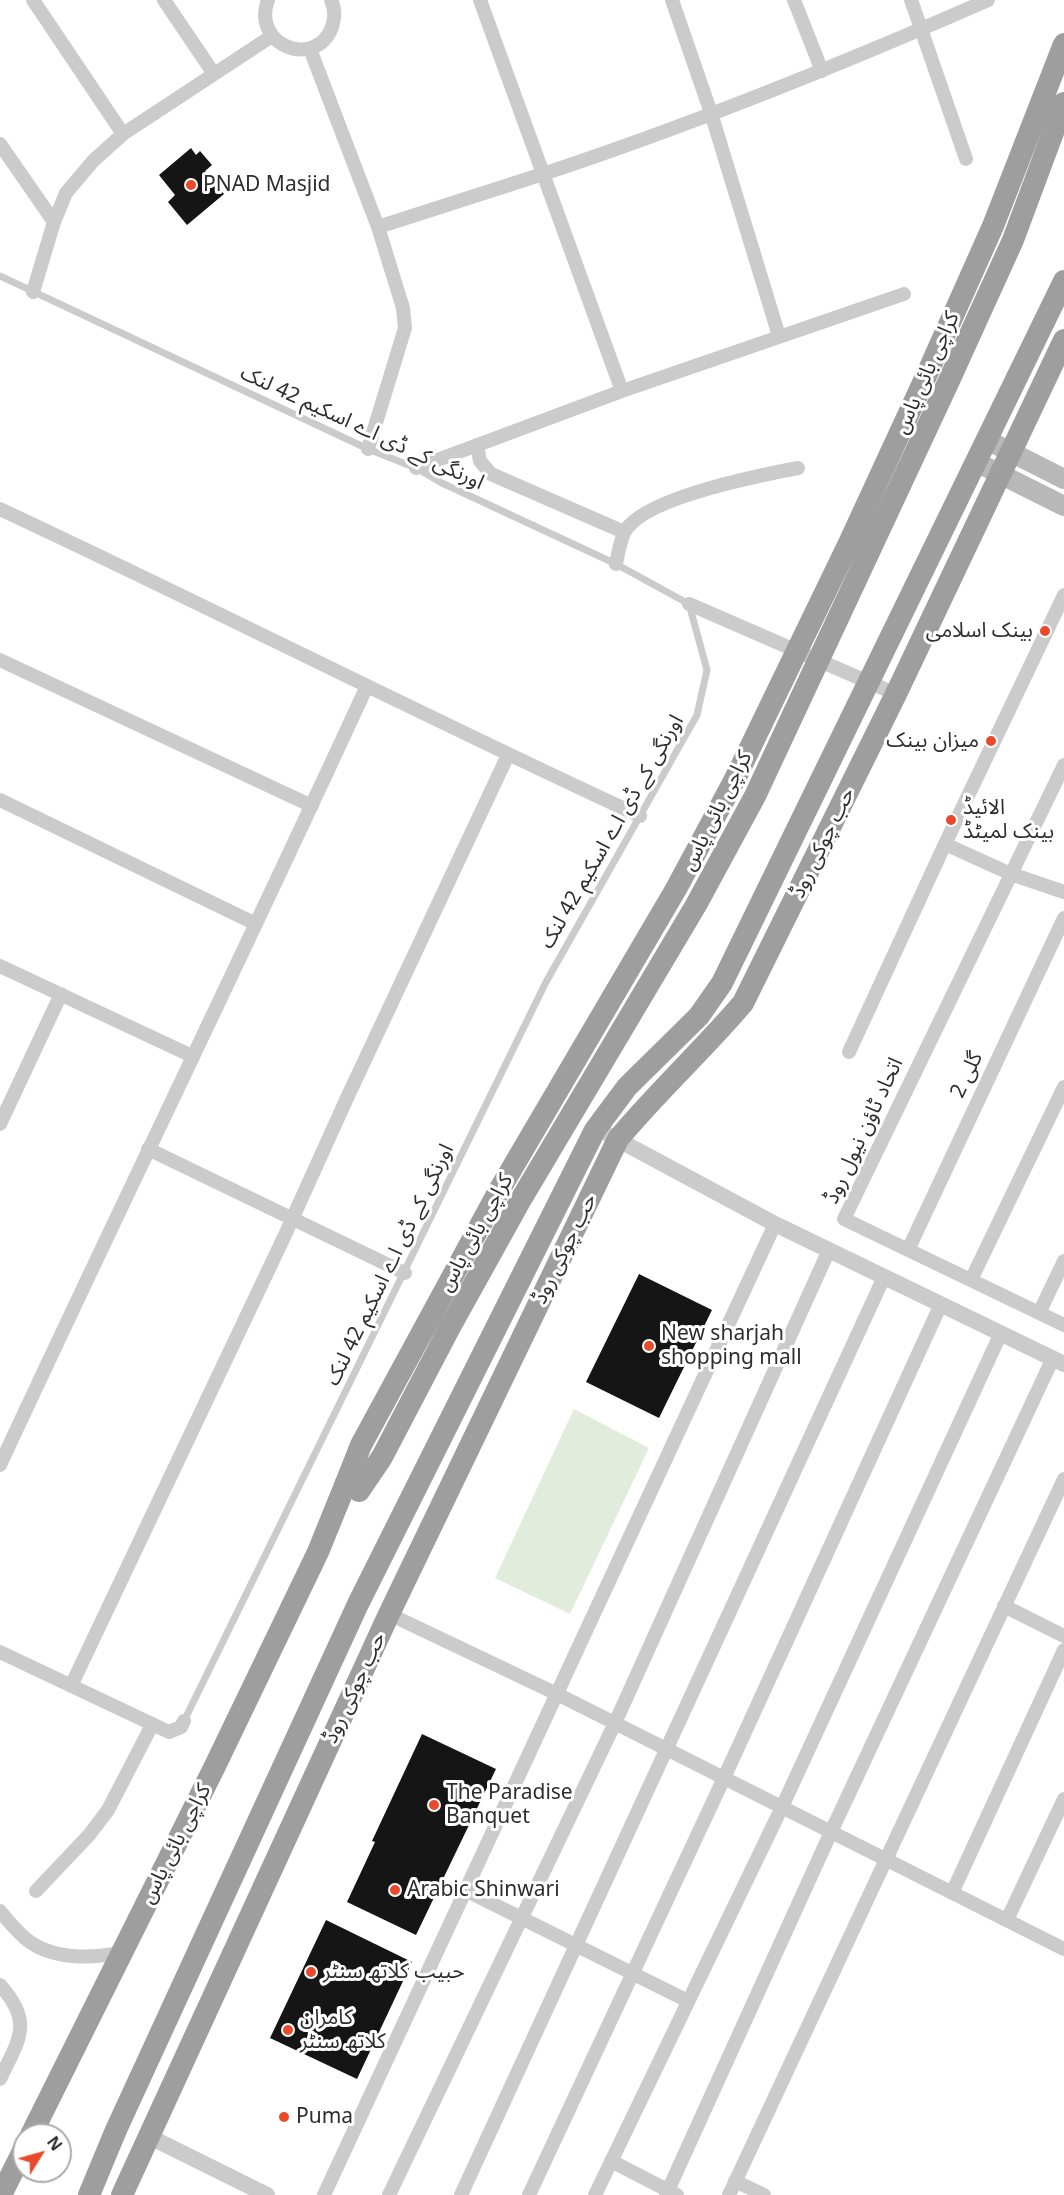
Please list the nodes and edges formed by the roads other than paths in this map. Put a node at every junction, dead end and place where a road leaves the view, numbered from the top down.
1 (33, 0) edge
2 (164, 0) edge
3 (268, 0) edge
4 (480, 0) edge
5 (672, 0) edge
6 (794, 0) edge
7 (911, 0) edge
8 (988, 0) edge
9 (336, 1) edge
10 (921, 29) junction
11 (272, 36) junction
12 (1064, 44) edge
13 (310, 49) junction
14 (822, 71) junction
15 (214, 74) junction
16 (1064, 103) edge
17 (711, 113) junction
18 (123, 134) junction
19 (0, 144) edge
20 (966, 159) dead end
21 (544, 174) junction
22 (54, 222) junction
23 (378, 227) junction
24 (0, 276) edge
25 (1064, 281) edge
26 (33, 292) junction
27 (904, 294) dead end
28 (779, 336) junction
29 (1064, 340) edge
30 (622, 391) junction
31 (987, 440) junction
32 (477, 445) junction
33 (368, 449) junction
34 (1011, 452) junction
35 (976, 462) junction
36 (416, 468) junction
37 (798, 468) dead end
38 (999, 475) junction
39 (1064, 479) edge
40 (1064, 506) edge
41 (0, 509) edge
42 (624, 531) junction
43 (616, 564) junction
44 (1064, 595) edge
45 (689, 604) junction
46 (0, 660) edge
47 (869, 682) junction
48 (367, 686) junction
49 (896, 694) junction
50 (508, 755) junction
51 (1064, 765) edge
52 (0, 800) edge
53 (312, 806) junction
54 (640, 816) junction
55 (945, 844) junction
56 (1011, 874) junction
57 (1064, 892) edge
58 (1064, 918) edge
59 (256, 924) junction
60 (0, 966) edge
61 (61, 994) junction
62 (849, 1052) dead end
63 (192, 1056) junction
64 (1064, 1087) edge
65 (0, 1124) edge
66 (595, 1130) junction
67 (618, 1138) junction
68 (148, 1149) junction
69 (292, 1219) junction
70 (775, 1224) junction
71 (829, 1250) junction
72 (908, 1250) junction
73 (1064, 1261) edge
74 (405, 1273) junction
75 (884, 1277) junction
76 (971, 1280) junction
77 (941, 1304) junction
78 (1040, 1313) junction
79 (1064, 1325) edge
80 (1001, 1333) junction
81 (1059, 1361) edge
82 (0, 1465) edge
83 (1064, 1479) edge
84 (352, 1487) junction
85 (1004, 1606) junction
86 (389, 1614) junction
87 (1064, 1636) edge
88 (1064, 1650) edge
89 (0, 1652) edge
90 (71, 1686) junction
91 (557, 1694) junction
92 (184, 1721) joint
93 (615, 1723) junction
94 (152, 1725) junction
95 (667, 1749) junction
96 (724, 1778) junction
97 (1064, 1799) edge
98 (782, 1807) junction
99 (831, 1832) junction
100 (885, 1859) junction
101 (465, 1890) junction
102 (36, 1891) dead end
103 (952, 1893) junction
104 (0, 1911) edge
105 (521, 1918) junction
106 (1007, 1920) junction
107 (576, 1945) junction
108 (1064, 1948) edge
109 (122, 1952) junction
110 (633, 1973) junction
111 (0, 1985) edge
112 (688, 2001) junction
113 (0, 2079) edge
114 (37, 2123) edge
115 (148, 2136) junction
116 (611, 2161) junction
117 (12, 2173) edge
118 (735, 2181) junction
119 (670, 2194) edge
120 (1, 2195) edge
121 (88, 2195) edge
122 (122, 2195) edge
123 (267, 2195) edge
124 (324, 2195) edge
125 (389, 2195) edge
126 (461, 2195) edge
127 (529, 2195) edge
128 (595, 2195) edge
129 (729, 2195) edge
130 (764, 2195) edge

1 - 18 street
2 - 15 street
3 - 11 street
4 - 21 street
5 - 17 street
6 - 14 street
7 - 10 street
8 - 10 street
9 - 13 street
10 - 14 street
10 - 20 street
11 - 13 street
11 - 15 street
12 - 84 highway, کراچی بائی پاس, bridge
13 - 23 street
14 - 17 street
15 - 18 street
16 - 84 highway, کراچی بائی پاس, bridge
17 - 21 street
17 - 28 street
18 - 22 street
19 - 22 street
21 - 23 street
21 - 30 street
22 - 26 street
23 - 33 street
24 - 26 lane, اورنگی کے ڈی اے اسکیم 42 لنک
25 - 31 highway
26 - 33 lane, اورنگی کے ڈی اے اسکیم 42 لنک
27 - 28 street
28 - 30 street
29 - 34 highway, حب چوکی روڈ
30 - 32 street
31 - 34 main road
31 - 35 highway
32 - 36 street
32 - 42 street
33 - 36 lane, اورنگی کے ڈی اے اسکیم 42 لنک
34 - 38 highway, حب چوکی روڈ
34 - 39 main road
35 - 38 main road
35 - 47 highway
36 - 43 lane, اورنگی کے ڈی اے اسکیم 42 لنک
37 - 42 street
38 - 40 main road
38 - 49 highway, حب چوکی روڈ
41 - 48 street
42 - 43 street
43 - 45 lane, اورنگی کے ڈی اے اسکیم 42 لنک
44 - 55 street
45 - 47 street
45 - 54 lane, اورنگی کے ڈی اے اسکیم 42 لنک
46 - 53 street
47 - 49 street
47 - 66 highway
48 - 50 street
48 - 53 street
49 - 67 highway, حب چوکی روڈ
50 - 54 street
50 - 69 street
51 - 56 street
52 - 59 street
53 - 59 street
54 - 74 lane, اورنگی کے ڈی اے اسکیم 42 لنک
55 - 56 street
55 - 62 street
56 - 57 street
56 - 72 street, اتحاد ٹاؤن نیول روڈ
58 - 72 street, گلی 2
59 - 63 street
60 - 61 street
61 - 63 street
61 - 65 street
63 - 68 street
64 - 76 street
66 - 67 street
66 - 121 highway
67 - 70 street
67 - 86 highway, حب چوکی روڈ
68 - 69 street
68 - 82 street
69 - 74 street
69 - 90 street
70 - 71 street
70 - 91 street
71 - 75 street
71 - 93 street
72 - 76 street, اتحاد ٹاؤن نیول روڈ
73 - 78 street
74 - 92 lane, اورنگی کے ڈی اے اسکیم 42 لنک
75 - 77 street
75 - 95 street
76 - 78 street, اتحاد ٹاؤن نیول روڈ
77 - 80 street
77 - 96 street
78 - 79 street, اتحاد ٹاؤن نیول روڈ
80 - 81 street
80 - 98 street
81 - 99 street
83 - 85 street
84 - 109 highway, کراچی بائی پاس
85 - 87 street
85 - 100 street
86 - 91 street
86 - 115 highway, حب چوکی روڈ
88 - 103 street
89 - 90 street
90 - 94 street
91 - 93 street
91 - 101 street
92 - 94 street
93 - 95 street
93 - 105 street
94 - 102 street
95 - 96 street
95 - 107 street
96 - 98 street
96 - 110 street
97 - 106 street
98 - 99 street
98 - 112 street
99 - 100 street
99 - 119 street
100 - 103 street
100 - 118 street
101 - 105 street
101 - 124 street
103 - 106 street
104 - 109 street
105 - 107 street
105 - 125 street
106 - 108 street
107 - 110 street
107 - 126 street
109 - 114 highway, کراچی بائی پاس
110 - 112 street
110 - 127 street
111 - 113 street
112 - 116 street
115 - 122 highway, حب چوکی روڈ
115 - 123 street
116 - 119 street
116 - 128 street
117 - 120 highway
118 - 129 street
118 - 130 street

